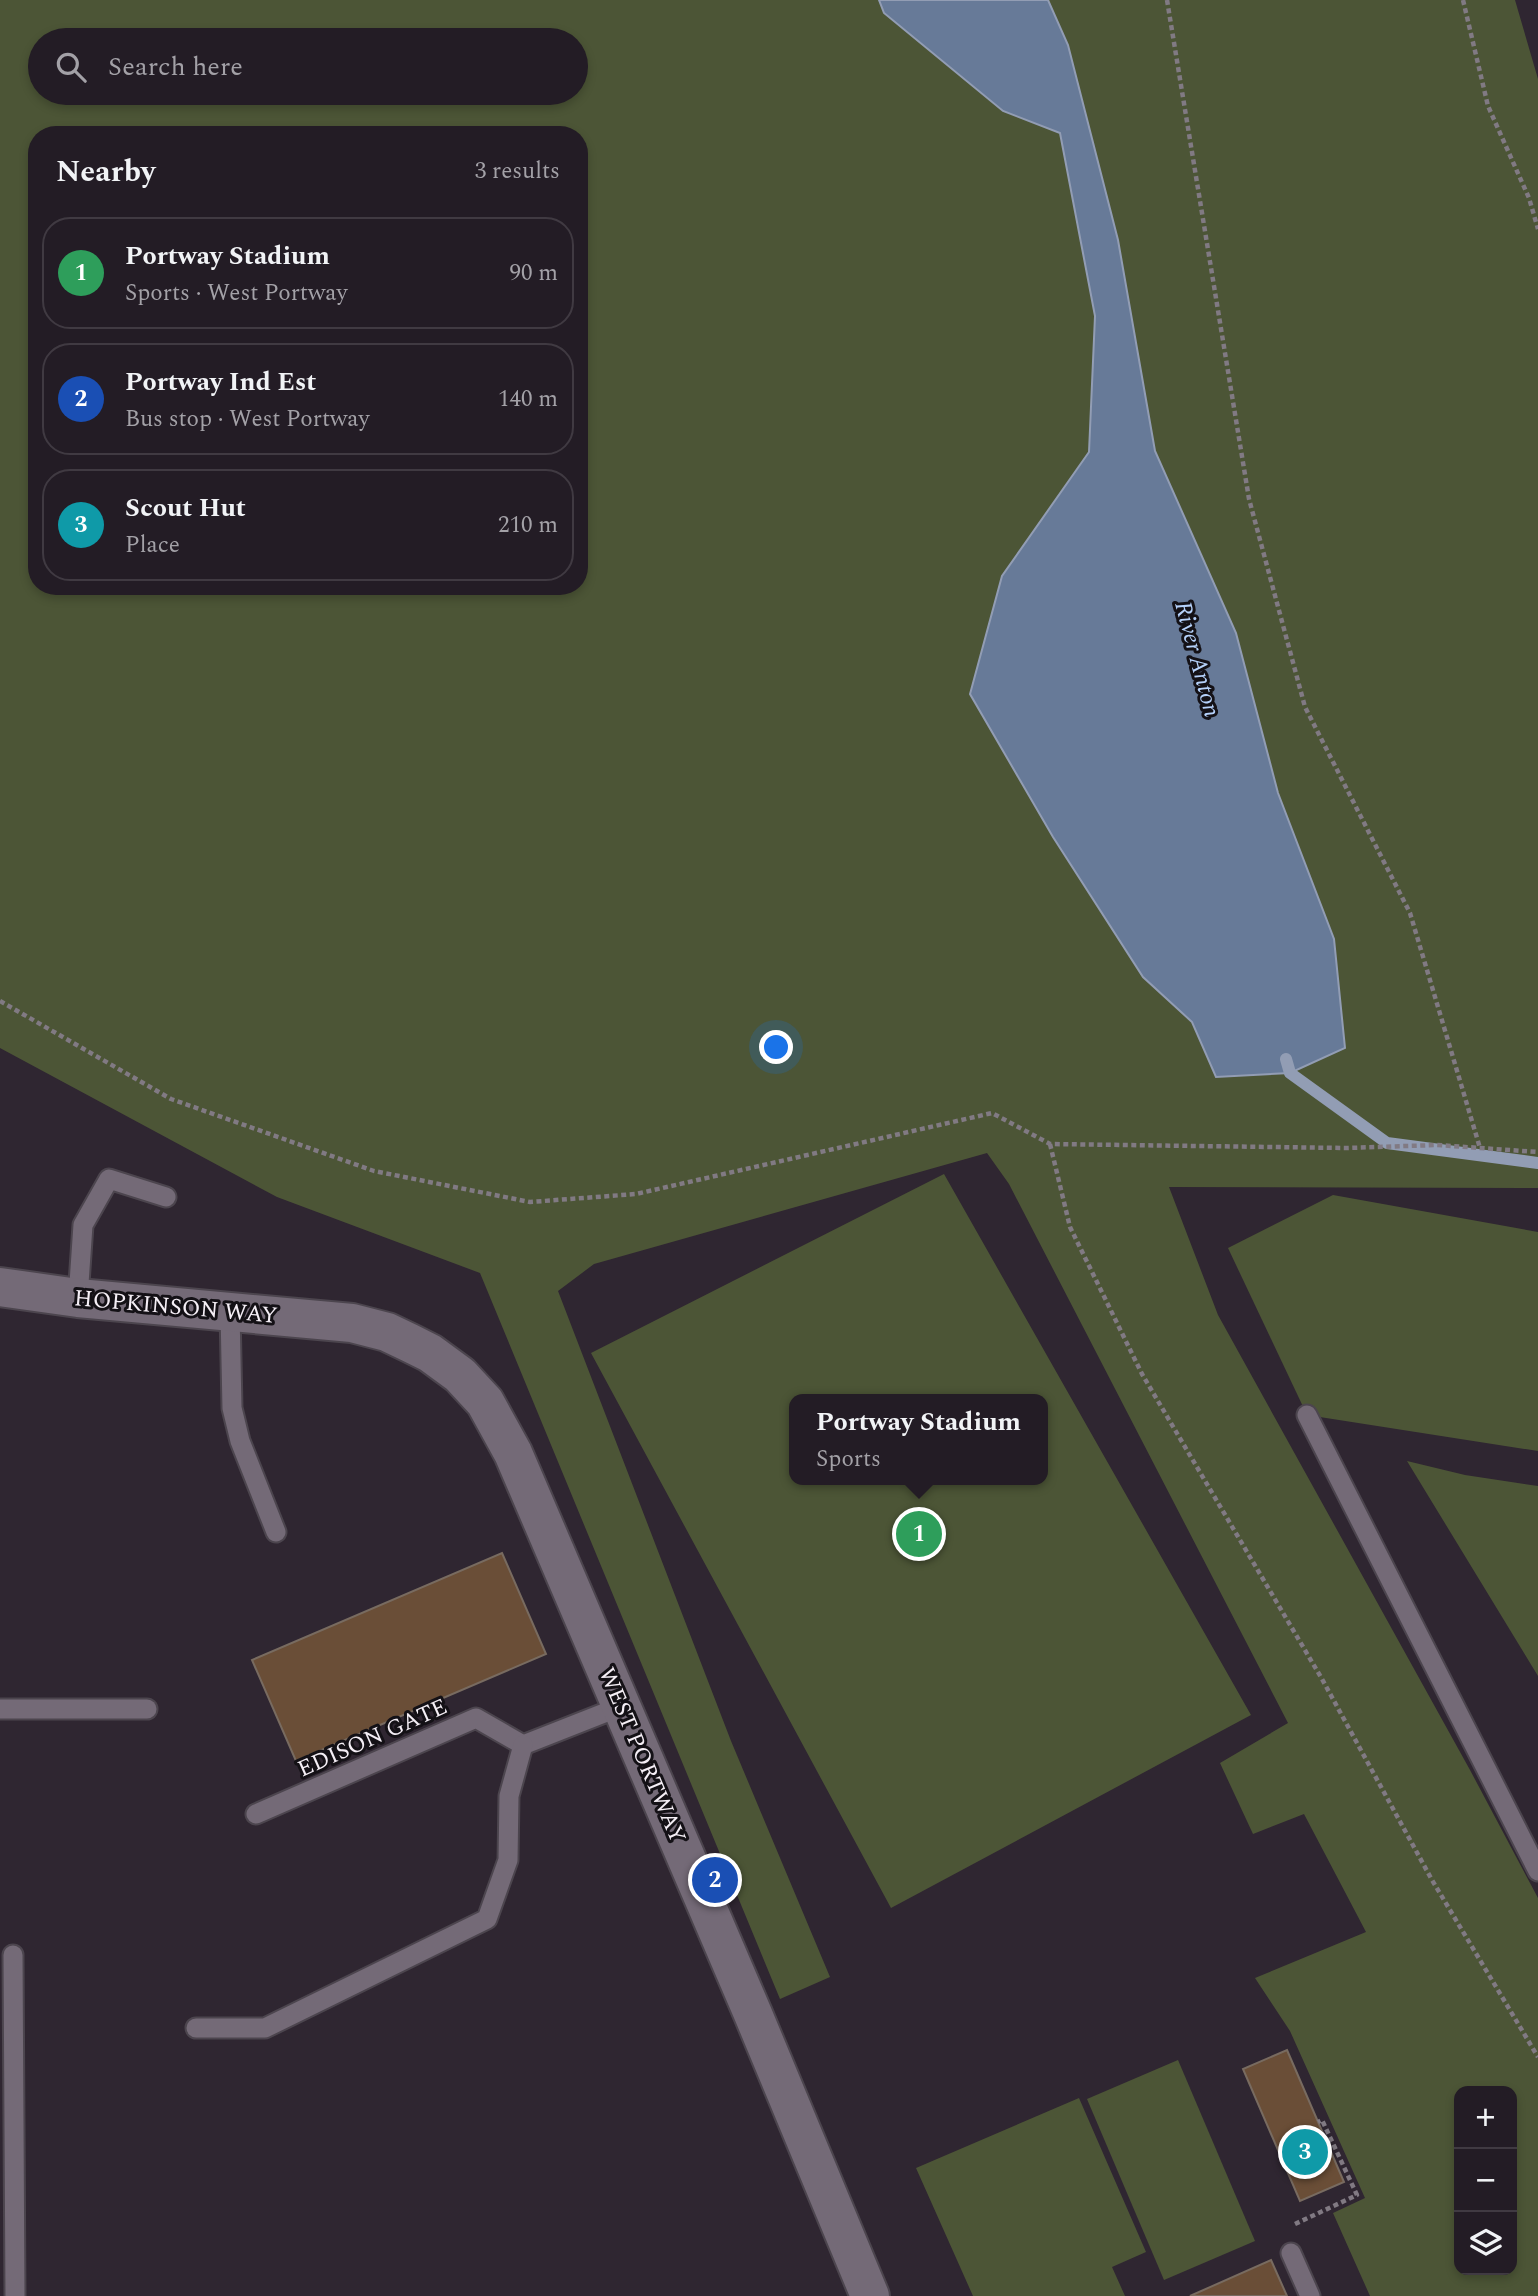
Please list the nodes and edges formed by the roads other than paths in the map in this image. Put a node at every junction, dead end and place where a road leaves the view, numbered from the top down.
1 (166, 1197) dead end
2 (0, 1287) edge
3 (78, 1298) junction
4 (230, 1312) junction
5 (352, 1323) joint
6 (1307, 1415) dead end
7 (276, 1532) dead end
8 (622, 1706) junction
9 (0, 1709) edge
10 (147, 1709) dead end
11 (523, 1745) junction
12 (256, 1814) dead end
13 (1538, 1871) edge
14 (13, 1955) dead end
15 (196, 2028) dead end
16 (1291, 2253) road end
17 (15, 2296) edge
18 (870, 2296) edge
19 (1310, 2296) edge

1 - 3 lane
2 - 3 street, HOPKINSON WAY
3 - 4 street, HOPKINSON WAY
4 - 5 street, HOPKINSON WAY
4 - 7 lane
5 - 8 street, WEST PORTWAY
6 - 13 lane
8 - 11 lane
8 - 18 street, WEST PORTWAY
9 - 10 lane
11 - 12 lane, EDISON GATE
11 - 15 lane
14 - 17 lane
16 - 19 lane

